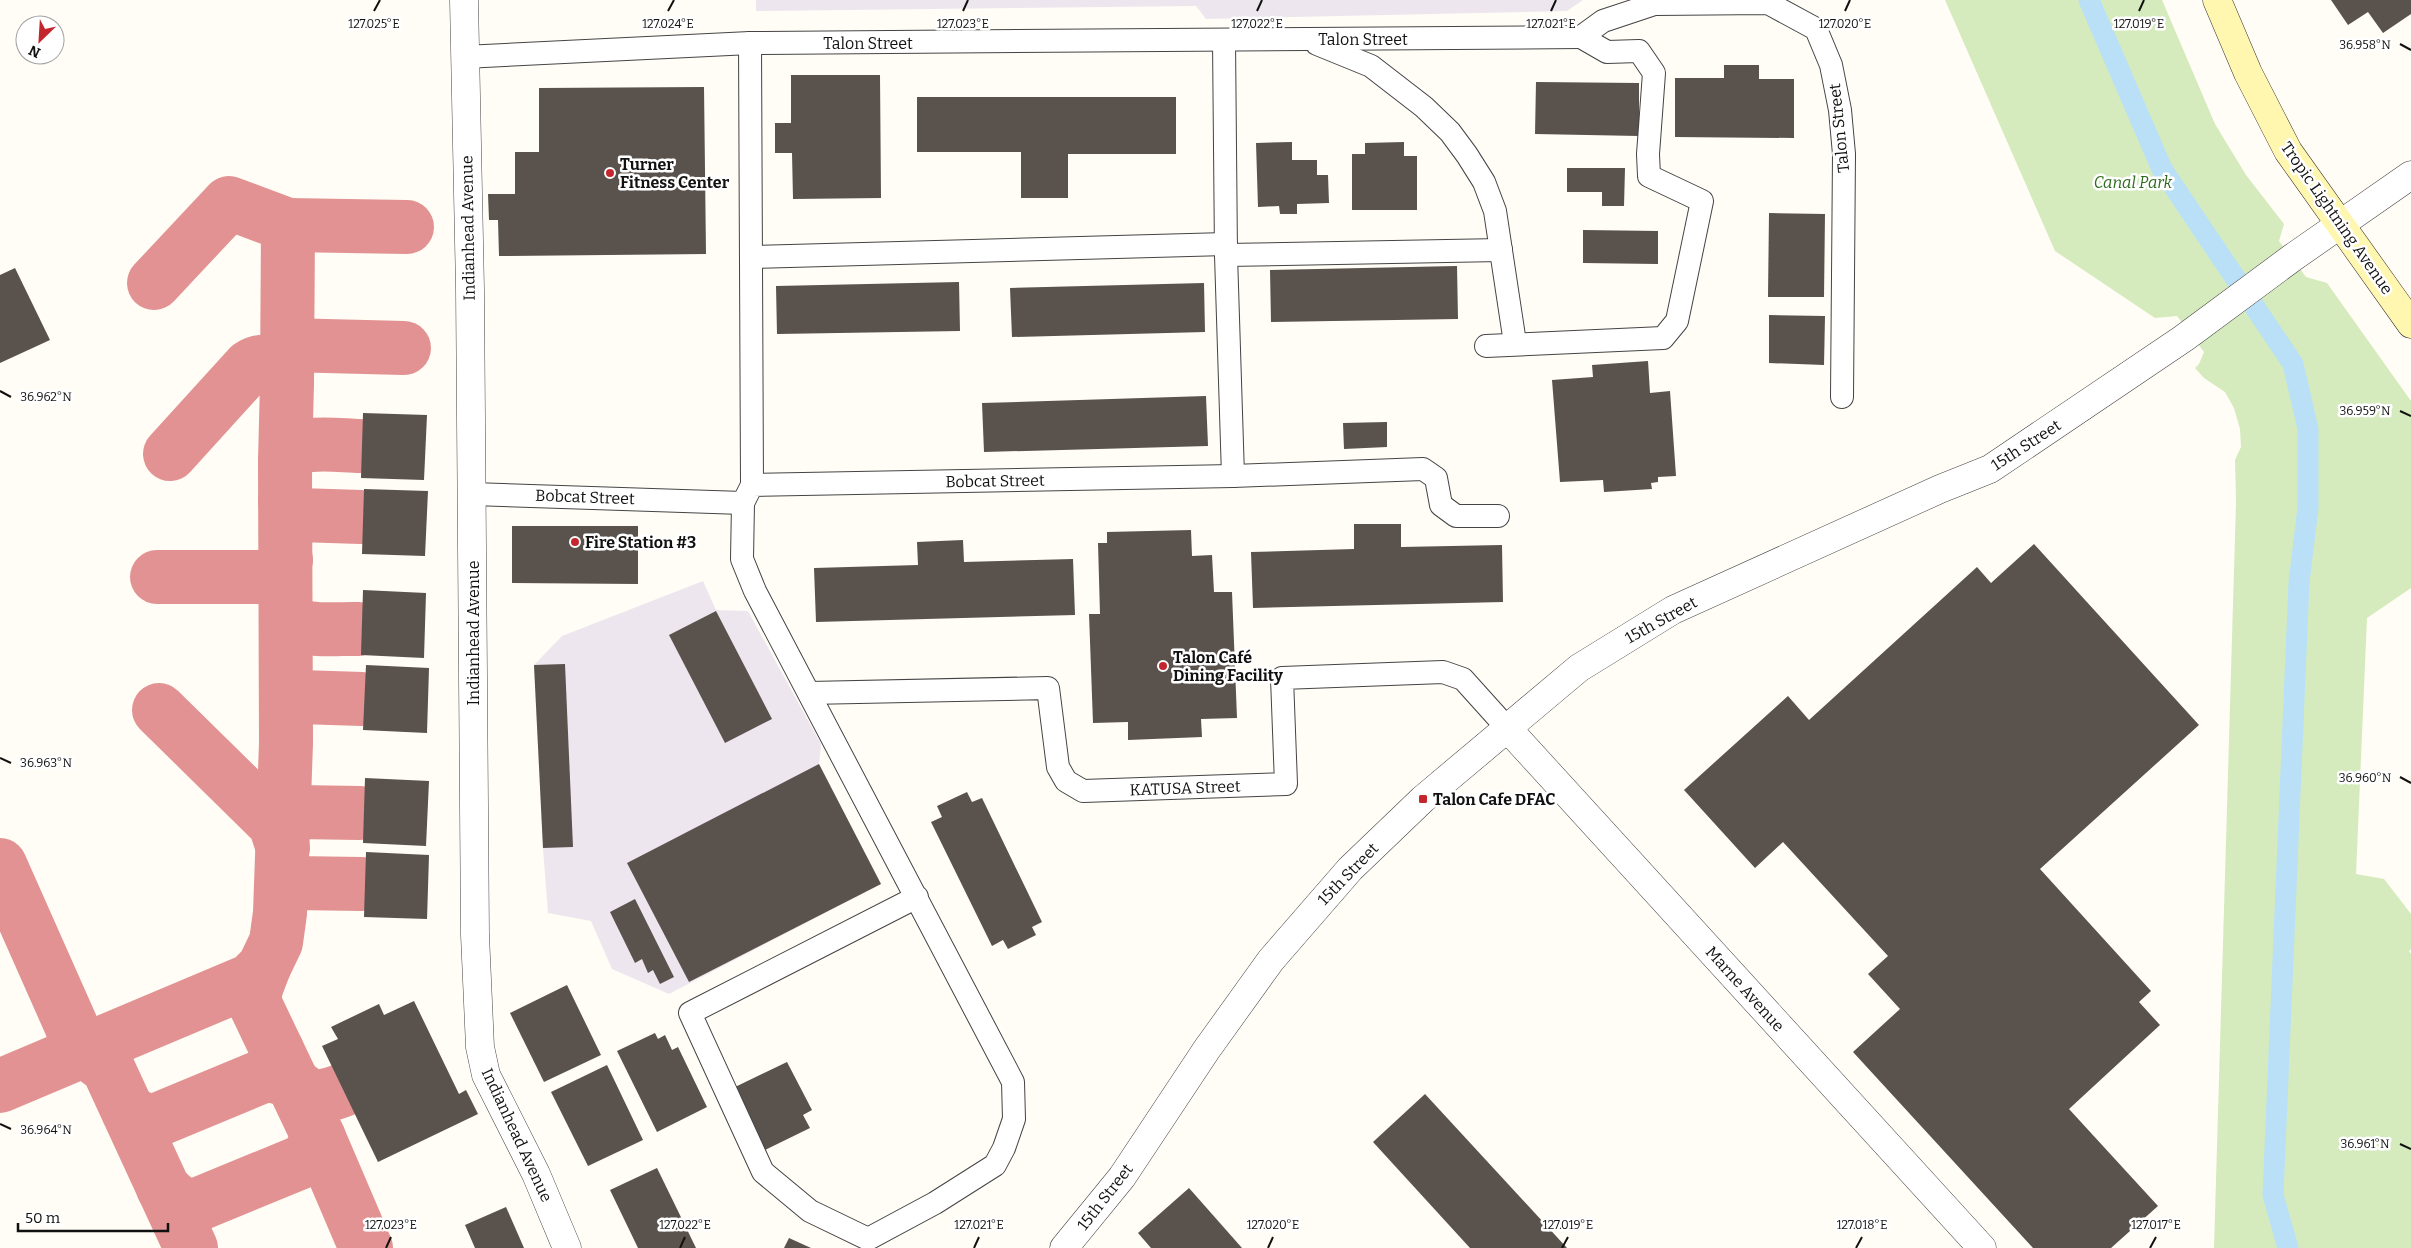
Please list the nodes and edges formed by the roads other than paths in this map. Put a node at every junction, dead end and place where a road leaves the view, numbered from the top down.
1 (464, 0) edge
2 (2217, 0) edge
3 (1581, 37) junction
4 (1307, 39) junction
5 (1224, 40) junction
6 (750, 43) junction
7 (464, 57) junction
8 (2411, 175) edge
9 (2340, 225) junction
10 (1226, 249) junction
11 (1501, 250) junction
12 (752, 257) junction
13 (2411, 324) edge
14 (1516, 343) junction
15 (1486, 346) dead end
16 (1842, 397) dead end
17 (1233, 476) junction
18 (472, 494) junction
19 (747, 494) junction
20 (1498, 516) dead end
21 (809, 693) junction
22 (1508, 729) junction
23 (917, 898) junction
24 (567, 1248) edge
25 (1064, 1248) edge
26 (1982, 1248) edge

1 - 7 street, Indianhead Avenue
2 - 9 main road, Tropic Lightning Avenue
3 - 4 street, Talon Street
3 - 14 street
3 - 16 street, Talon Street
4 - 5 street, Talon Street
4 - 11 street
5 - 6 street, Talon Street
5 - 10 street
6 - 7 street, Talon Street
6 - 12 street
7 - 18 street, Indianhead Avenue
8 - 9 street, 15th Street
9 - 13 main road, Tropic Lightning Avenue
9 - 22 street, 15th Street
10 - 11 street
10 - 12 street
10 - 17 street
11 - 14 street
12 - 19 street
14 - 15 street
17 - 19 street, Bobcat Street
17 - 20 street, Bobcat Street
18 - 19 street, Bobcat Street
18 - 24 street, Indianhead Avenue
19 - 21 street
21 - 22 street, KATUSA Street
21 - 23 street
22 - 25 street, 15th Street
22 - 26 street, Marne Avenue
23 - 23 street

